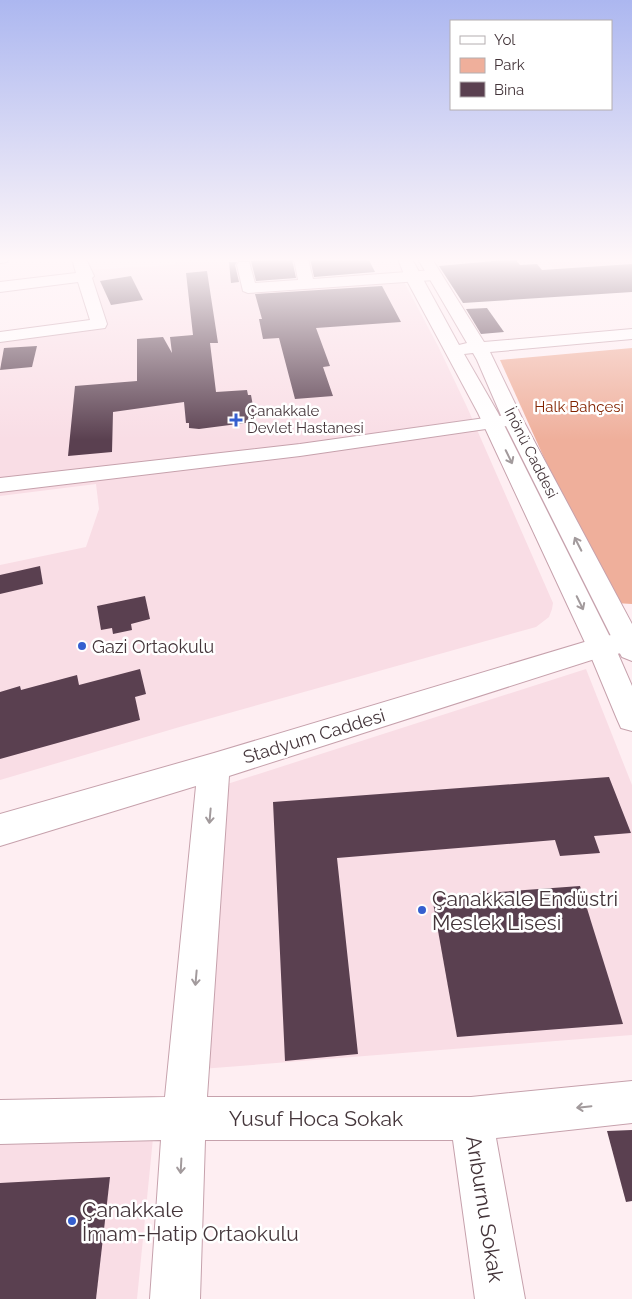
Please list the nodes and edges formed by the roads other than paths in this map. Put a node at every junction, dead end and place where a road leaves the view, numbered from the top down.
1 (98, 320) edge
2 (437, 320) edge
3 (461, 320) edge
4 (632, 334) edge
5 (0, 337) edge
6 (632, 346) edge
7 (482, 354) junction
8 (457, 355) junction
9 (501, 416) junction
10 (0, 484) edge
11 (623, 645) edge
12 (632, 719) edge
13 (214, 767) junction
14 (0, 830) edge
15 (632, 1102) edge
16 (184, 1118) junction
17 (471, 1119) junction
18 (0, 1122) edge
19 (175, 1299) edge
20 (500, 1299) edge

1 - 5 street
2 - 8 street
3 - 7 street, İnönü Caddesi
4 - 7 street
6 - 7 street
7 - 8 street
7 - 9 street, İnönü Caddesi
8 - 9 street
9 - 10 street
9 - 11 street, İnönü Caddesi
11 - 12 street, İnönü Caddesi
11 - 13 street, Stadyum Caddesi
13 - 14 street, Stadyum Caddesi
13 -> 16 street
15 -> 17 street, Yusuf Hoca Sokak
16 - 17 street, Yusuf Hoca Sokak
16 - 18 street, Yusuf Hoca Sokak
16 -> 19 street
17 - 20 street, Arıburnu Sokak

